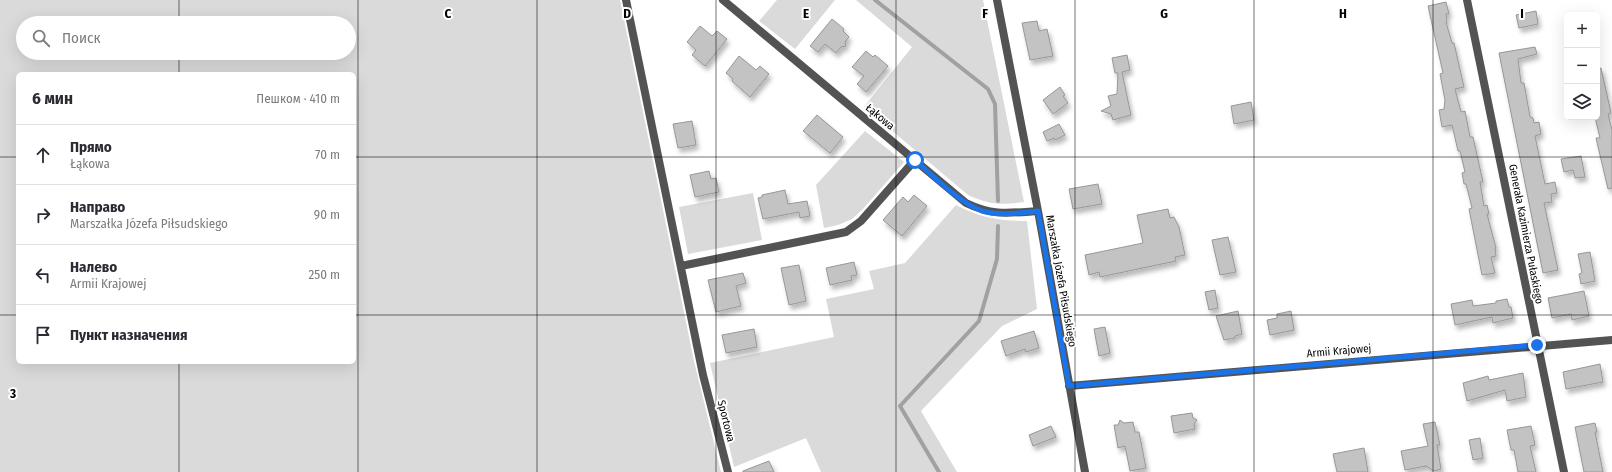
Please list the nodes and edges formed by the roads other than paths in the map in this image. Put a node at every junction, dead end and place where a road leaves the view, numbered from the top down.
1 (626, 0) edge
2 (723, 0) edge
3 (997, 0) edge
4 (1467, 0) edge
5 (915, 160) junction
6 (1038, 211) junction
7 (681, 266) junction
8 (1612, 340) edge
9 (1537, 345) junction
10 (1069, 386) junction
11 (728, 472) edge
12 (1085, 472) edge
13 (1564, 472) edge

1 - 7 street, Sportowa
2 - 5 street, Łąkowa
3 - 6 street, Marszałka Józefa Piłsudskiego
4 - 9 street, Generała Kazimierza Pułaskiego
5 - 6 street, Łąkowa
5 - 7 street
6 - 10 street, Marszałka Józefa Piłsudskiego
7 - 11 street, Sportowa
8 - 9 street, Armii Krajowej
9 - 10 street, Armii Krajowej
9 - 13 street, Generała Kazimierza Pułaskiego
10 - 12 street, Marszałka Józefa Piłsudskiego

